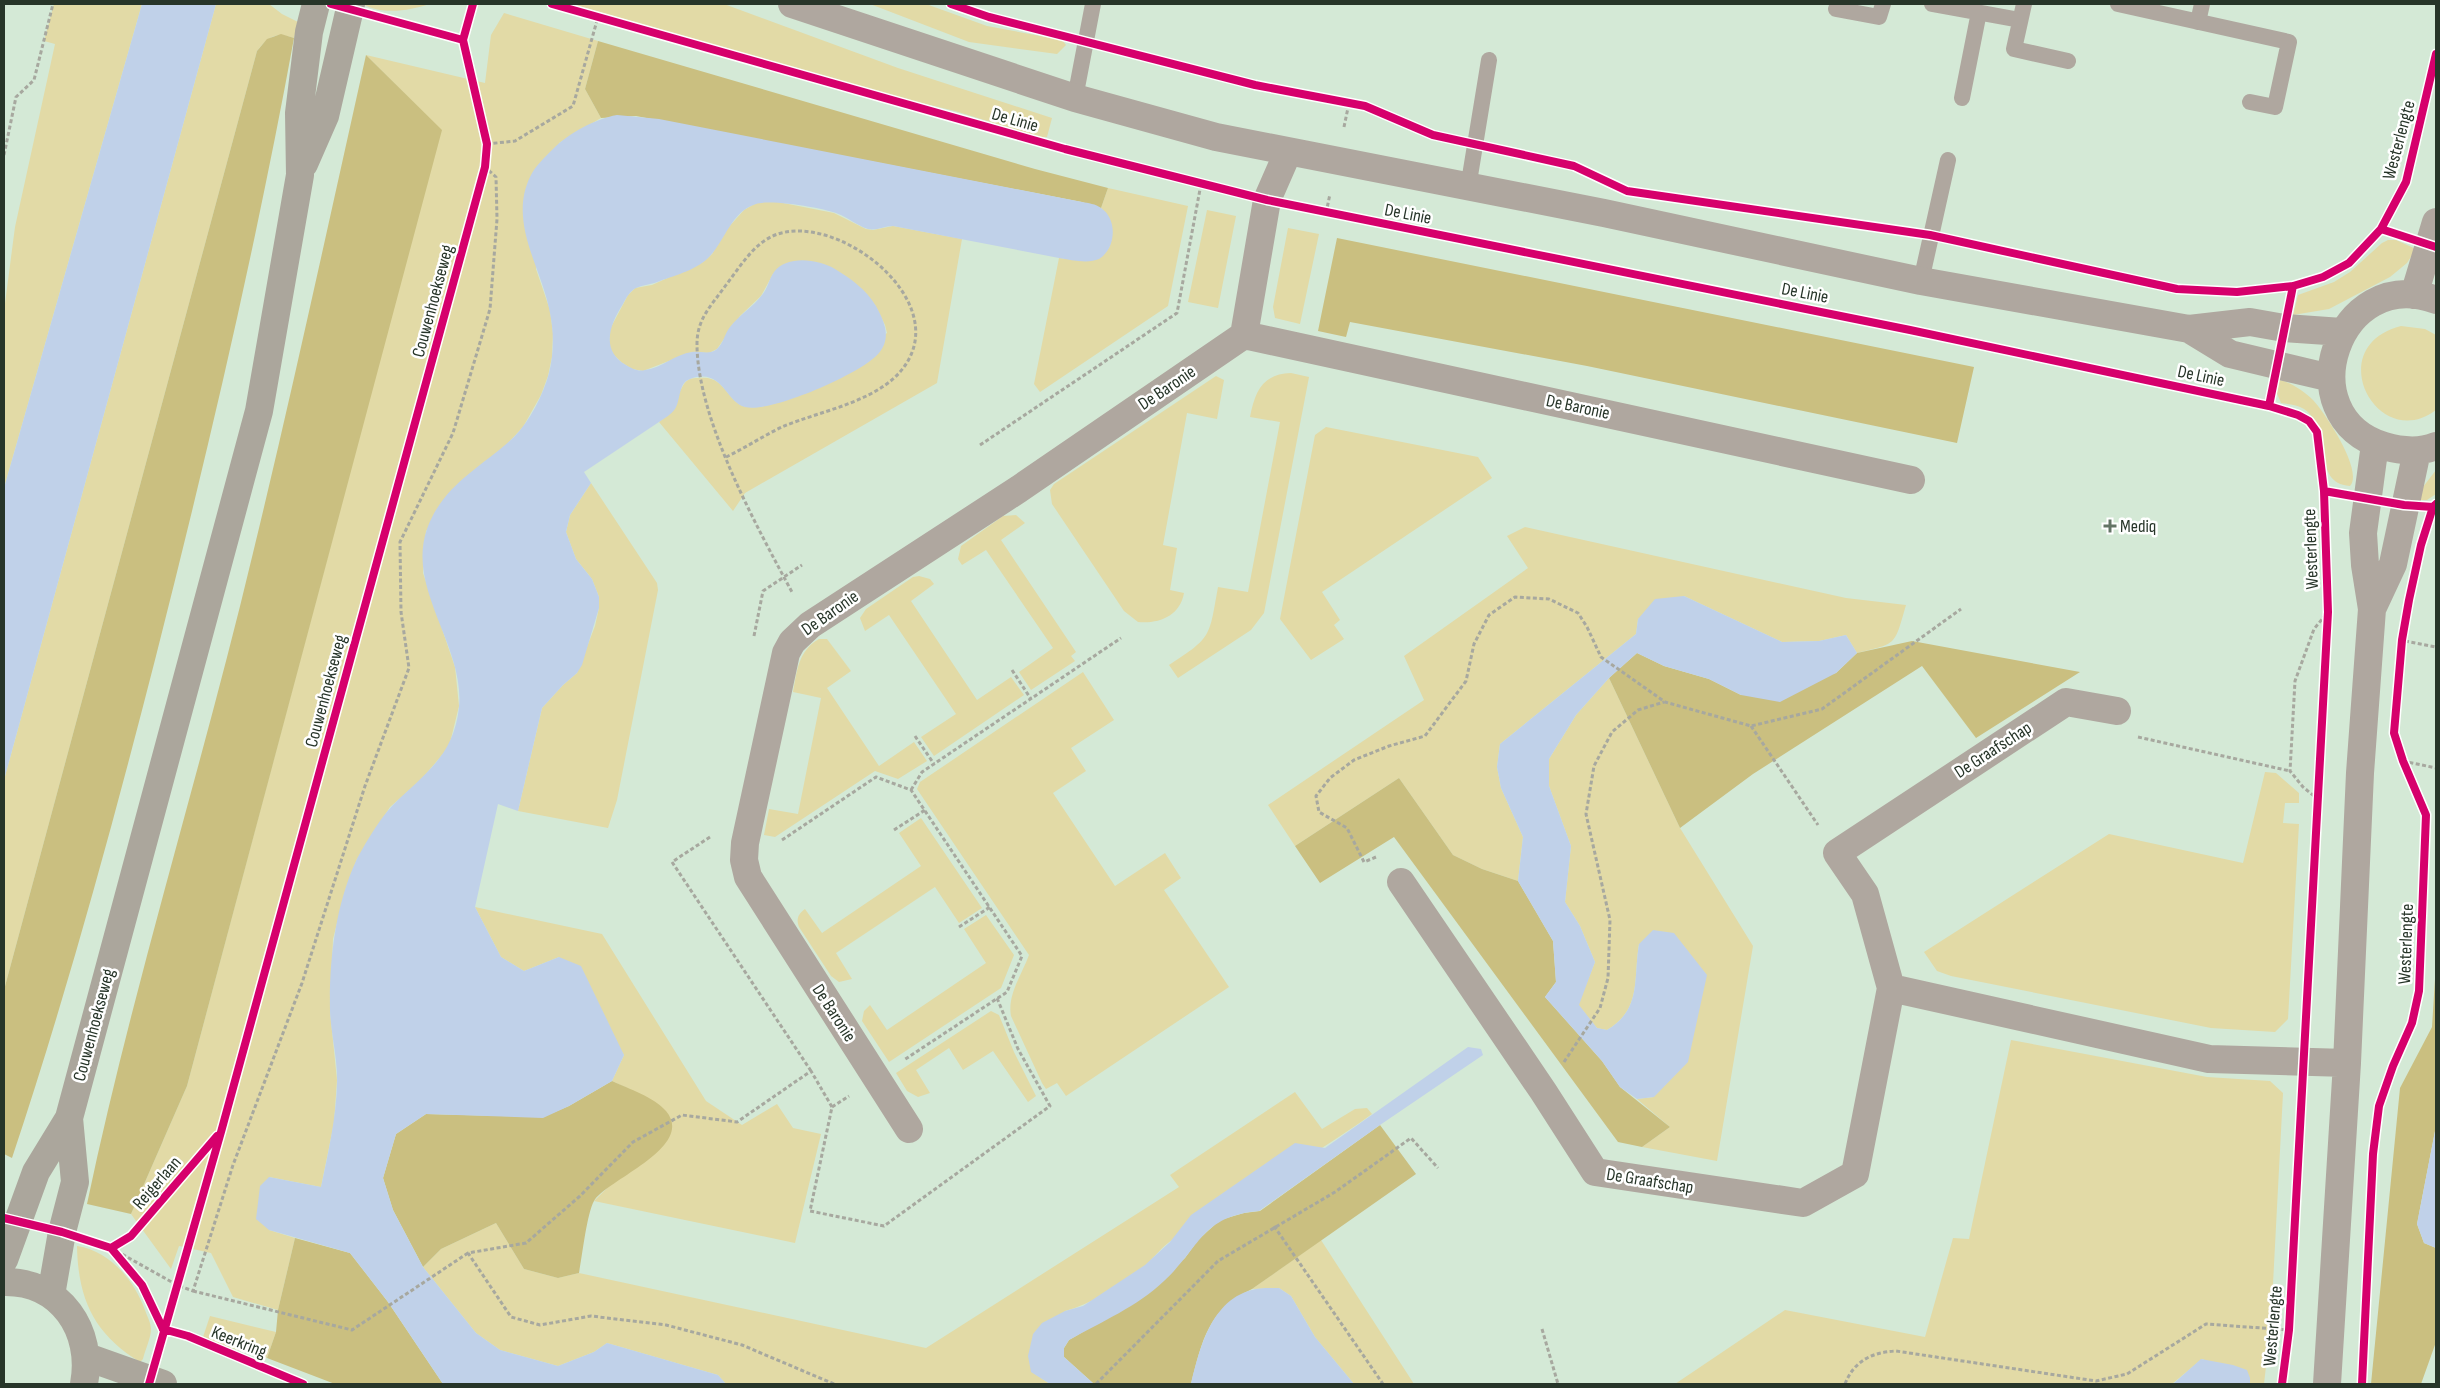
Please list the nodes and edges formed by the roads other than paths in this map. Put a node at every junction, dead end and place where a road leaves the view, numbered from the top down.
1 (316, 4) edge
2 (351, 4) edge
3 (792, 4) edge
4 (1093, 4) edge
5 (1882, 4) edge
6 (1932, 4) edge
7 (2024, 4) edge
8 (2118, 4) edge
9 (2202, 4) edge
10 (821, 8) edge
11 (1836, 8) dead end
12 (1978, 12) junction
13 (2020, 20) junction
14 (2198, 22) junction
15 (1489, 60) dead end
16 (2068, 60) dead end
17 (1074, 98) junction
18 (1962, 98) dead end
19 (2250, 102) dead end
20 (1288, 152) junction
21 (1948, 160) dead end
22 (300, 175) junction
23 (1468, 188) junction
24 (2436, 222) edge
25 (1921, 281) junction
26 (2425, 298) edge
27 (2189, 329) junction
28 (2342, 332) junction
29 (1244, 335) junction
30 (2331, 378) junction
31 (2375, 444) junction
32 (2427, 448) edge
33 (1911, 480) dead end
34 (2372, 609) junction
35 (2117, 711) road end
36 (1401, 882) road end
37 (1891, 988) junction
38 (2347, 1063) junction
39 (69, 1118) junction
40 (909, 1129) dead end
41 (4, 1260) edge
42 (4, 1282) edge
43 (51, 1295) junction
44 (87, 1357) junction
45 (84, 1384) edge
46 (163, 1384) edge
47 (2327, 1384) edge

1 - 22 street, Couwenhoekseweg
2 - 22 street, Couwenhoekseweg
3 - 10 street, De Linie
4 - 17 lane
5 - 11 lane
6 - 12 lane
7 - 13 lane
8 - 14 lane
9 - 14 lane
10 - 17 street, De Linie
12 - 13 lane
12 - 18 lane
13 - 16 lane
14 - 19 lane
15 - 23 lane
17 - 20 street, De Linie
20 - 23 street, De Linie
20 - 29 street
21 - 25 lane
22 - 39 street, Couwenhoekseweg
23 - 25 street, De Linie
24 - 26 street
25 - 27 street, De Linie
26 - 28 street
27 - 28 street, De Linie
27 - 30 street, De Linie
28 - 30 street
29 - 33 street, De Baronie
29 - 40 street, De Baronie
30 - 31 street
31 - 32 street
31 - 34 street
32 - 34 street
34 - 38 street
35 - 37 street, De Graafschap
36 - 37 street, De Graafschap
37 - 38 street
38 - 47 street
39 - 41 street, Couwenhoekseweg
39 - 43 street, Couwenhoekseweg
42 - 43 street
43 - 44 street
44 - 45 street
44 - 46 street

